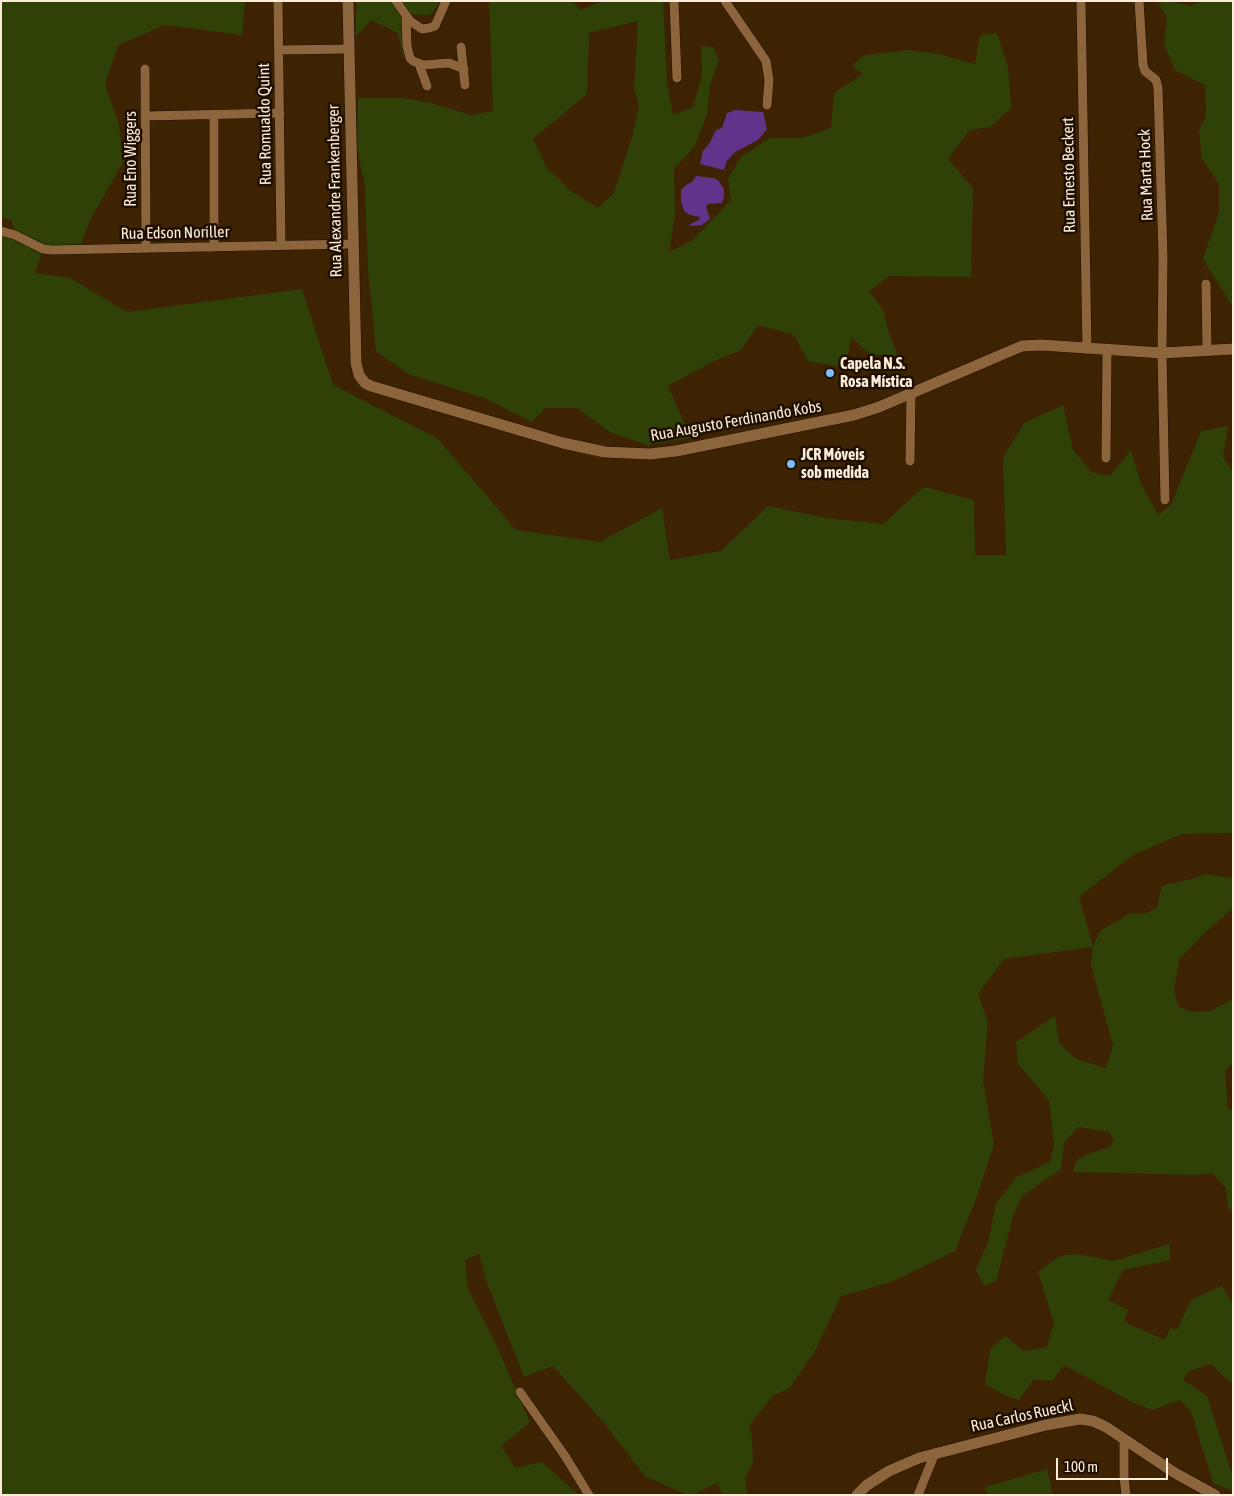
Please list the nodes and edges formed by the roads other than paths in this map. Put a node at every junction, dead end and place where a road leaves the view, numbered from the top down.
1 (278, 1) edge
2 (348, 1) edge
3 (396, 1) edge
4 (446, 1) edge
5 (674, 1) edge
6 (726, 1) edge
7 (1081, 1) edge
8 (1139, 1) edge
9 (406, 16) junction
10 (461, 47) dead end
11 (349, 49) junction
12 (279, 50) junction
13 (419, 64) junction
14 (145, 69) dead end
15 (464, 69) junction
16 (677, 78) dead end
17 (465, 85) dead end
18 (427, 86) dead end
19 (767, 105) dead end
20 (280, 114) junction
21 (214, 115) junction
22 (146, 116) junction
23 (1, 231) edge
24 (353, 244) junction
25 (281, 246) junction
26 (214, 247) junction
27 (146, 248) junction
28 (1206, 284) dead end
29 (1087, 349) junction
30 (1233, 349) edge
31 (1107, 350) junction
32 (1207, 351) junction
33 (1162, 353) junction
34 (362, 379) joint
35 (912, 393) junction
36 (1106, 458) dead end
37 (910, 461) dead end
38 (1165, 500) dead end
39 (520, 1392) dead end
40 (1124, 1440) junction
41 (935, 1453) junction
42 (589, 1495) edge
43 (857, 1495) edge
44 (918, 1495) edge
45 (1126, 1495) edge
46 (1215, 1495) edge

1 - 12 street, Rua Romualdo Quint
2 - 11 street, Rua Alexandre Frankenberger
3 - 9 street
4 - 9 street
5 - 16 street
6 - 19 street
7 - 29 street, Rua Ernesto Beckert
8 - 33 street, Rua Marta Hock
9 - 13 street
10 - 15 street
11 - 12 street
11 - 24 street, Rua Alexandre Frankenberger
12 - 20 street, Rua Romualdo Quint
13 - 15 street
13 - 18 street
14 - 22 street, Rua Eno Wiggers
15 - 17 street
20 - 21 street
20 - 25 street, Rua Romualdo Quint
21 - 22 street
21 - 26 street
22 - 27 street, Rua Eno Wiggers
23 - 27 street, Rua Edson Noriller
24 - 25 street, Rua Edson Noriller
24 - 34 street, Rua Alexandre Frankenberger
25 - 26 street, Rua Edson Noriller
26 - 27 street, Rua Edson Noriller
28 - 32 street
29 - 31 street, Rua Augusto Ferdinando Kobs
29 - 35 street, Rua Augusto Ferdinando Kobs
30 - 32 street, Rua Augusto Ferdinando Kobs
31 - 33 street, Rua Augusto Ferdinando Kobs
31 - 36 street
32 - 33 street, Rua Augusto Ferdinando Kobs
33 - 38 street, Rua Marta Hock
34 - 35 street, Rua Augusto Ferdinando Kobs
35 - 37 street
39 - 42 street
40 - 41 street, Rua Carlos Rueckl
40 - 45 street
40 - 46 street, Rua Carlos Rueckl
41 - 43 street, Rua Carlos Rueckl
41 - 44 street

